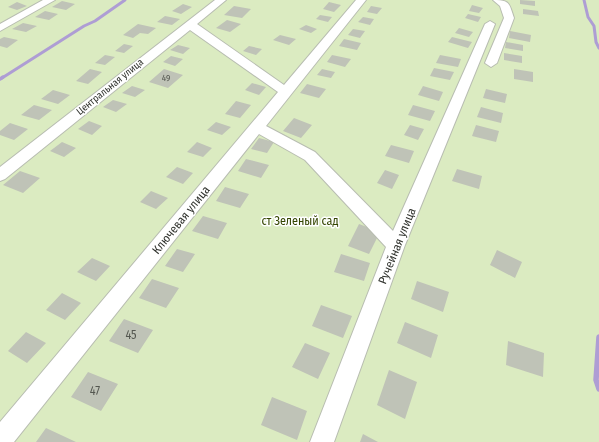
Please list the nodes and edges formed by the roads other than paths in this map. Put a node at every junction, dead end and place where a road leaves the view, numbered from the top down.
1 (50, 0) edge
2 (221, 0) edge
3 (361, 0) edge
4 (498, 0) edge
5 (189, 24) junction
6 (490, 24) dead end
7 (0, 28) edge
8 (491, 63) dead end
9 (285, 91) junction
10 (257, 127) junction
11 (0, 175) edge
12 (396, 245) junction
13 (0, 440) edge
14 (322, 442) edge

1 - 7 street
2 - 5 street, Центральная улица
3 - 9 street, Ключевая улица
4 - 8 street
5 - 9 street
5 - 11 street, Центральная улица
6 - 12 street, Ручейная улица
9 - 10 street, Ключевая улица
10 - 12 street
10 - 13 street, Ключевая улица
12 - 14 street, Ручейная улица

